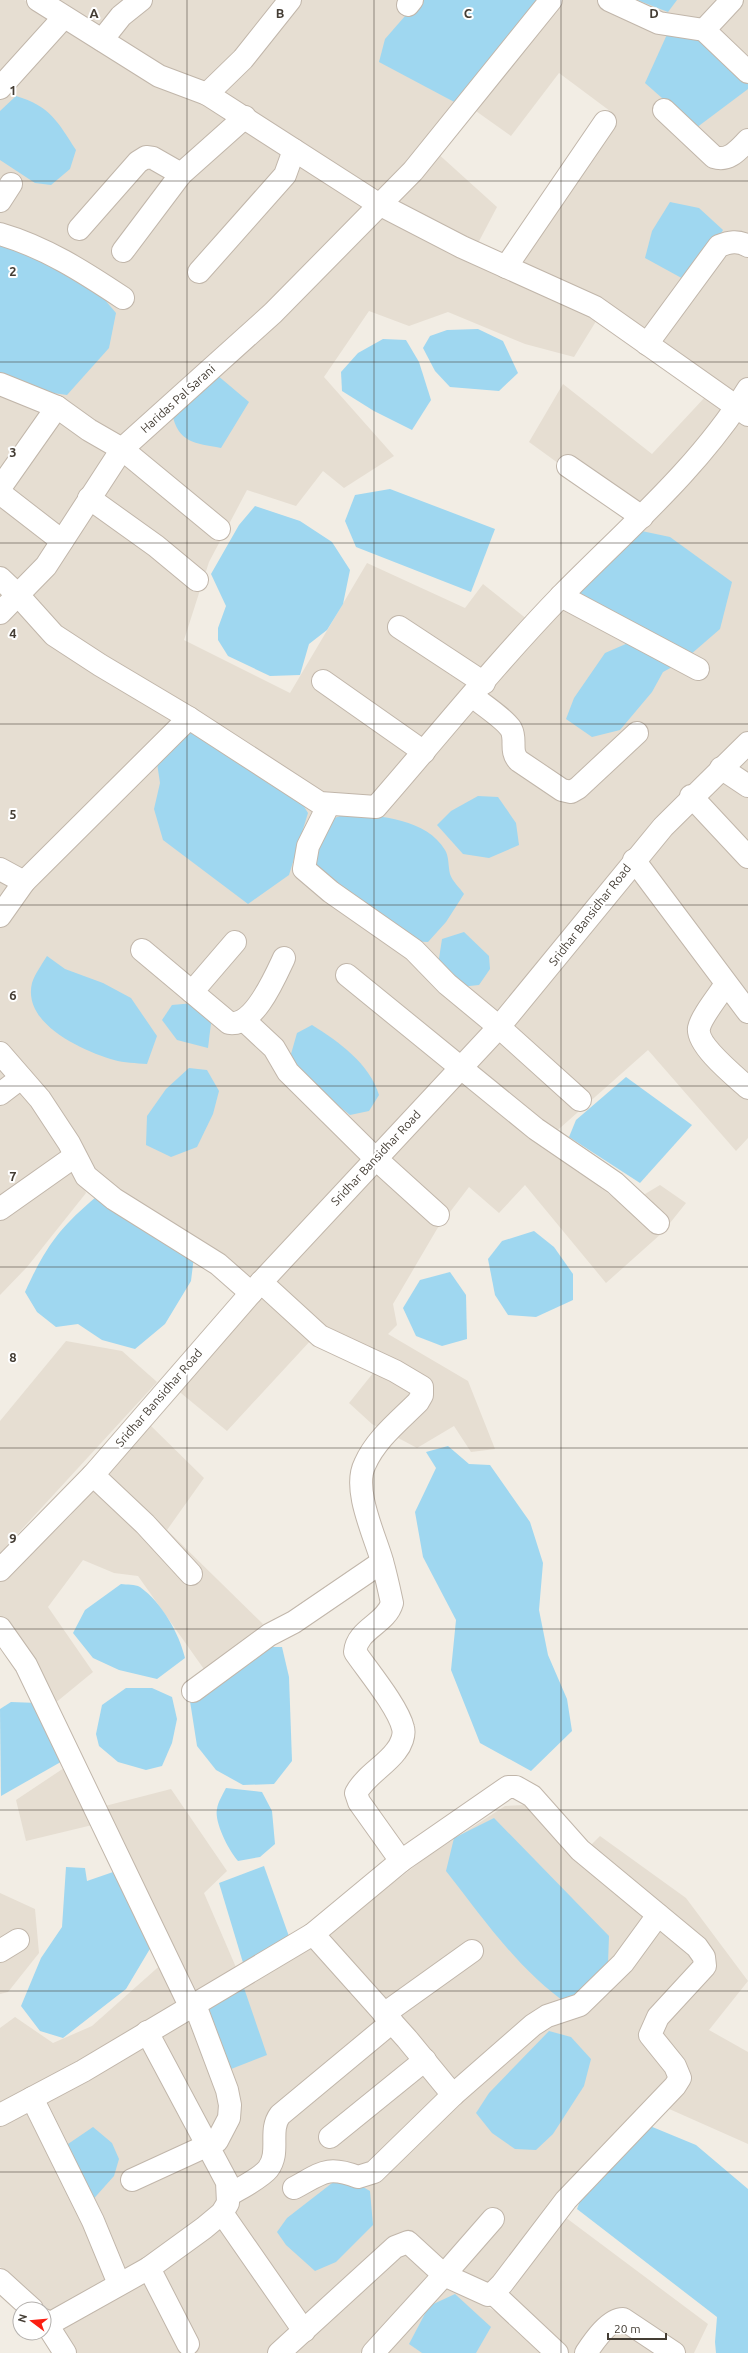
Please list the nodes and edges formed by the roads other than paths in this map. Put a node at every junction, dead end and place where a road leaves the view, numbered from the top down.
1 (38, 0) edge
2 (141, 0) edge
3 (290, 0) edge
4 (551, 0) edge
5 (609, 0) edge
6 (732, 0) edge
7 (64, 17) junction
8 (704, 30) junction
9 (102, 40) junction
10 (748, 72) edge
11 (0, 88) edge
12 (207, 94) junction
13 (664, 110) dead end
14 (245, 117) junction
15 (605, 122) dead end
16 (748, 140) edge
17 (294, 150) junction
18 (182, 174) junction
19 (380, 205) junction
20 (79, 229) dead end
21 (0, 234) edge
22 (748, 246) edge
23 (123, 251) dead end
24 (506, 267) junction
25 (199, 272) dead end
26 (123, 298) dead end
27 (647, 344) junction
28 (0, 384) edge
29 (748, 388) edge
30 (57, 407) junction
31 (742, 411) edge
32 (122, 449) junction
33 (568, 466) dead end
34 (0, 488) edge
35 (0, 494) edge
36 (89, 498) junction
37 (642, 517) junction
38 (219, 529) dead end
39 (62, 541) junction
40 (0, 578) edge
41 (197, 580) dead end
42 (18, 595) junction
43 (562, 596) junction
44 (0, 613) edge
45 (399, 627) dead end
46 (698, 668) dead end
47 (323, 681) dead end
48 (478, 690) junction
49 (189, 718) junction
50 (637, 733) dead end
51 (748, 743) edge
52 (424, 752) junction
53 (721, 768) junction
54 (748, 786) edge
55 (691, 796) junction
56 (329, 804) junction
57 (748, 857) edge
58 (634, 860) junction
59 (0, 869) edge
60 (24, 882) junction
61 (0, 916) edge
62 (235, 942) dead end
63 (142, 950) dead end
64 (284, 958) dead end
65 (347, 975) dead end
66 (726, 984) junction
67 (192, 992) junction
68 (748, 1012) edge
69 (245, 1021) junction
70 (499, 1027) junction
71 (0, 1053) edge
72 (462, 1068) junction
73 (21, 1078) junction
74 (748, 1088) edge
75 (0, 1094) edge
76 (580, 1100) dead end
77 (76, 1156) junction
78 (375, 1158) junction
79 (0, 1209) edge
80 (438, 1215) dead end
81 (658, 1223) dead end
82 (256, 1287) junction
83 (93, 1475) junction
84 (382, 1562) junction
85 (0, 1570) edge
86 (191, 1574) dead end
87 (0, 1628) edge
88 (193, 1691) dead end
89 (401, 1861) junction
90 (658, 1915) junction
91 (313, 1934) junction
92 (472, 1951) dead end
93 (193, 2006) junction
94 (388, 2018) junction
95 (147, 2032) junction
96 (425, 2060) junction
97 (453, 2095) junction
98 (32, 2098) junction
99 (0, 2115) edge
100 (330, 2137) dead end
101 (208, 2146) junction
102 (132, 2180) dead end
103 (294, 2188) dead end
104 (225, 2204) junction
105 (493, 2219) dead end
106 (149, 2268) junction
107 (444, 2275) junction
108 (0, 2280) edge
109 (119, 2284) junction
110 (493, 2293) junction
111 (23, 2301) edge
112 (52, 2319) edge
113 (304, 2331) junction
114 (52, 2332) edge
115 (188, 2344) dead end
116 (65, 2353) edge
117 (279, 2353) edge
118 (373, 2353) edge
119 (557, 2353) edge
120 (586, 2353) edge
121 (674, 2353) edge

1 - 7 street
2 - 9 street
3 - 12 street
4 - 19 street, Haridas Pal Sarani
5 - 8 street
6 - 8 street
7 - 9 street
7 - 11 street
8 - 10 street
9 - 12 street
12 - 14 street
13 - 16 street
14 - 17 street
14 - 18 street
15 - 24 street
17 - 19 street
17 - 25 street
18 - 20 street
18 - 23 street
19 - 24 street
19 - 32 street, Haridas Pal Sarani
21 - 26 street
22 - 27 street
24 - 27 street
27 - 31 street
28 - 30 street
29 - 31 street
30 - 32 street
30 - 34 street
31 - 37 street
32 - 36 street, Haridas Pal Sarani
32 - 38 street
33 - 37 street
35 - 39 street
36 - 39 street, Haridas Pal Sarani
36 - 41 street
37 - 43 street
39 - 42 street, Haridas Pal Sarani
40 - 42 street
42 - 44 street, Haridas Pal Sarani
42 - 49 street
43 - 46 street
43 - 48 street
45 - 48 street
47 - 52 street
48 - 50 street
48 - 52 street
49 - 56 street
49 - 60 street
51 - 53 street, Sridhar Bansidhar Road
52 - 56 street
53 - 54 street
53 - 55 street, Sridhar Bansidhar Road
55 - 57 street
55 - 58 street, Sridhar Bansidhar Road
56 - 70 street
58 - 66 street
58 - 70 street, Sridhar Bansidhar Road
59 - 60 street
60 - 61 street
62 - 67 street
63 - 67 street
64 - 69 street
65 - 72 street
66 - 68 street
66 - 74 street
67 - 69 street
69 - 78 street
70 - 72 street, Sridhar Bansidhar Road
70 - 76 street
71 - 73 street
72 - 78 street, Sridhar Bansidhar Road
72 - 81 street
73 - 75 street
73 - 77 street
77 - 79 street
77 - 82 street
78 - 80 street
78 - 82 street, Sridhar Bansidhar Road
82 - 83 street, Sridhar Bansidhar Road
82 - 84 street
83 - 85 street, Sridhar Bansidhar Road
83 - 86 street
84 - 88 street
84 - 89 street
87 - 93 street
89 - 90 street
89 - 91 street
90 - 97 street
90 - 110 street
91 - 93 street
91 - 94 street
92 - 94 street
93 - 95 street
93 - 101 street
94 - 96 street
94 - 104 street
95 - 98 street
95 - 101 street
96 - 97 street
96 - 100 street
97 - 103 street
98 - 99 street
98 - 109 street
101 - 102 street
101 - 104 street
104 - 106 street
104 - 113 street
105 - 107 street
106 - 109 street
106 - 115 street
107 - 110 street
107 - 113 street
107 - 118 street
108 - 111 street
109 - 112 street
110 - 119 street
113 - 117 street
114 - 116 street
120 - 121 street

